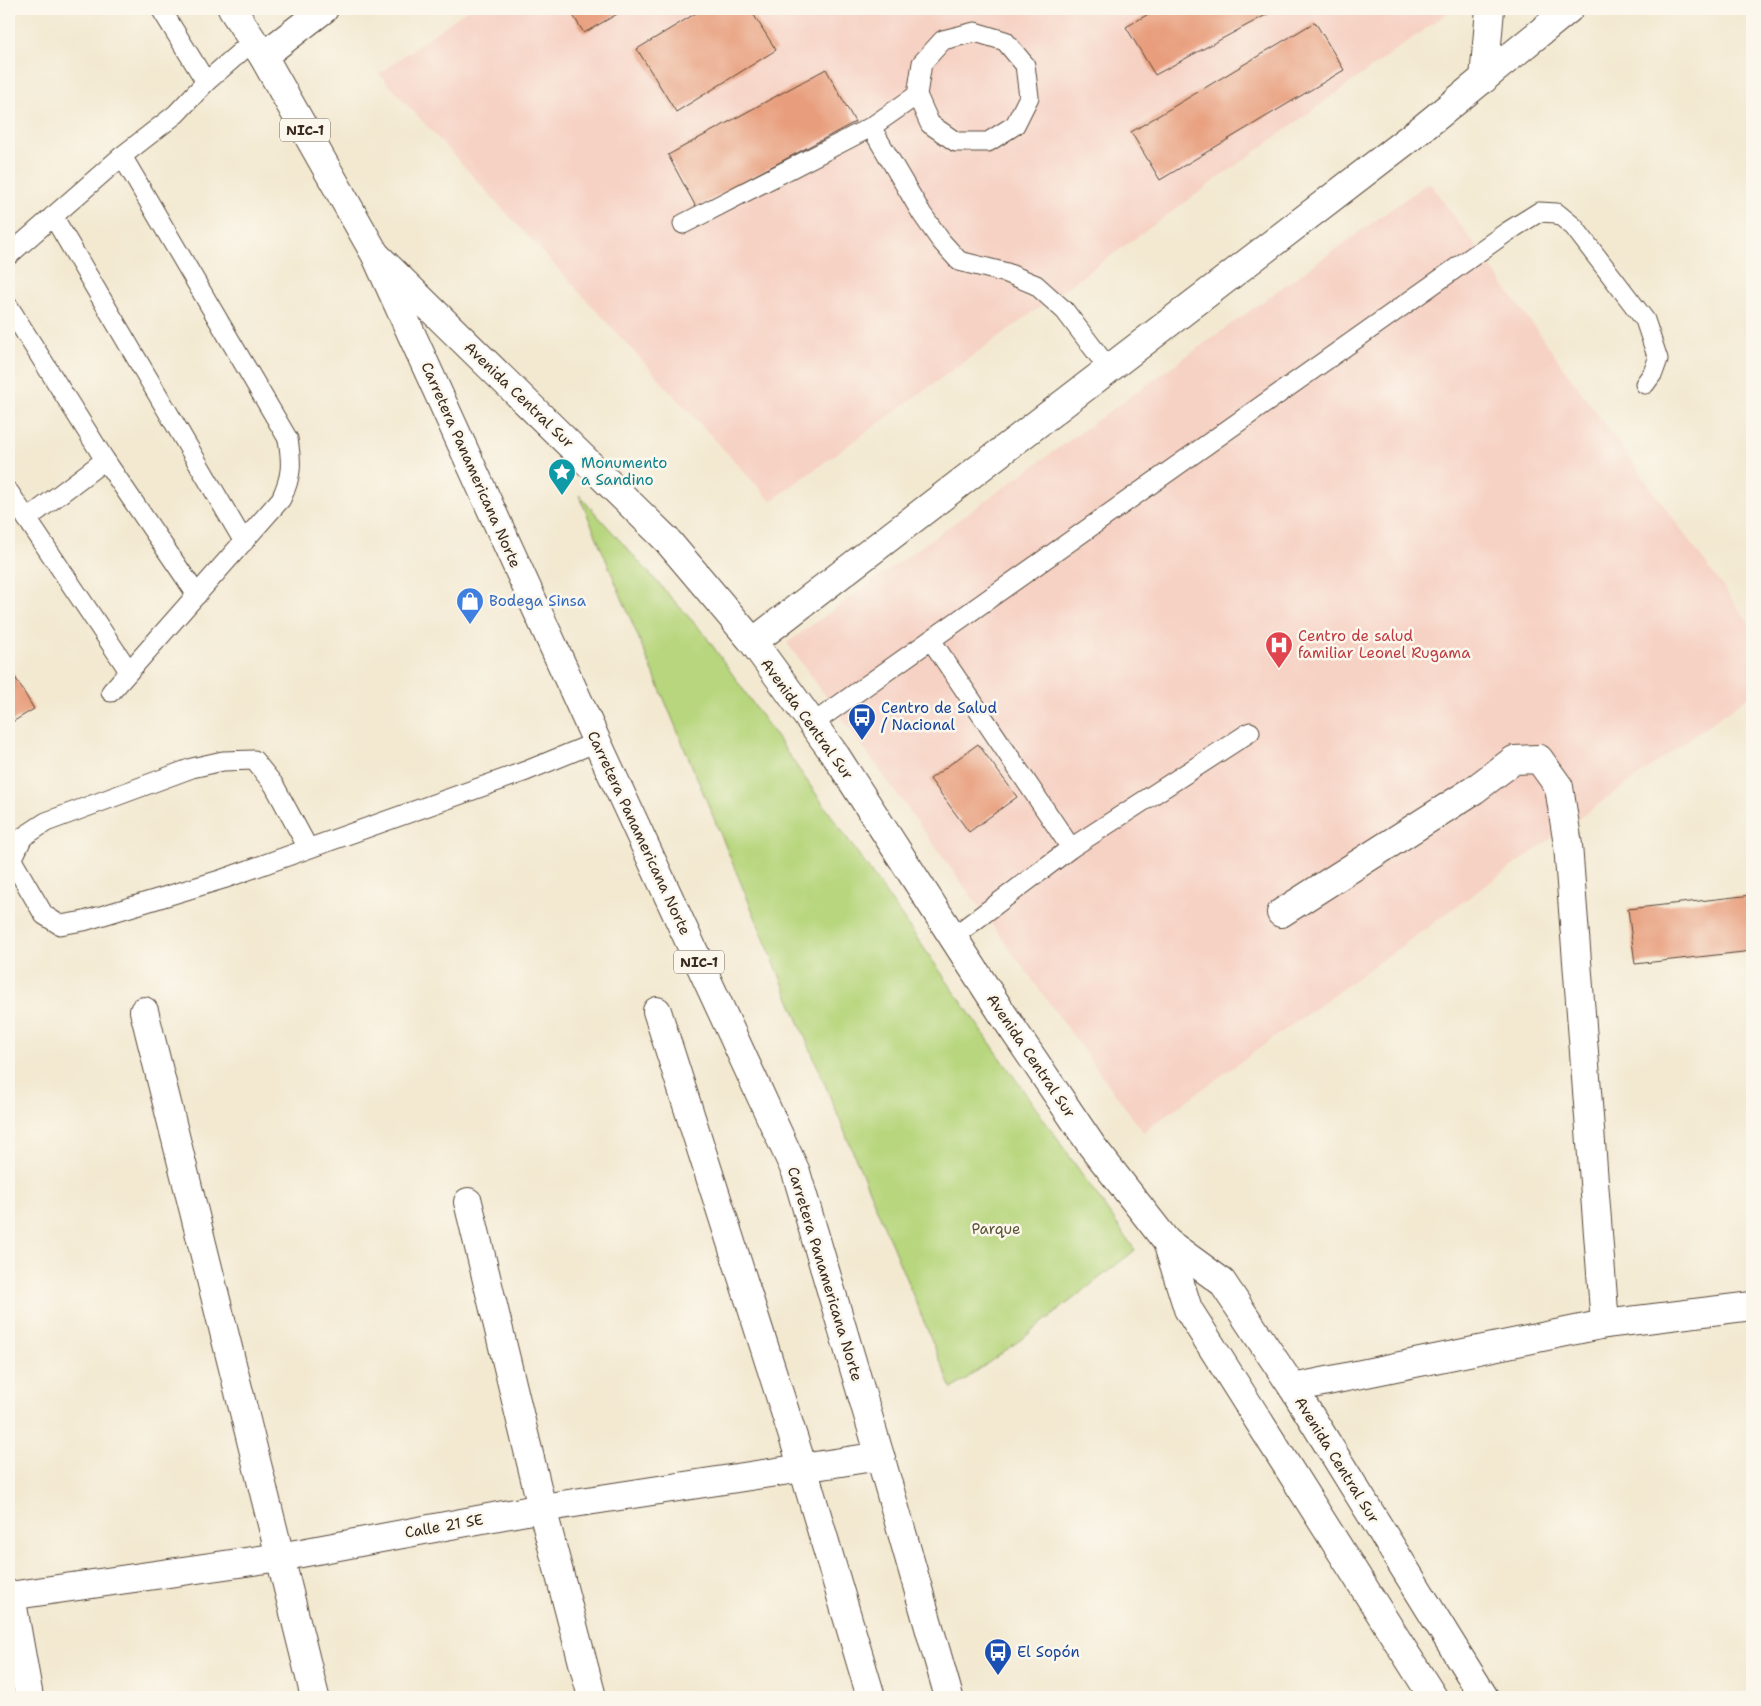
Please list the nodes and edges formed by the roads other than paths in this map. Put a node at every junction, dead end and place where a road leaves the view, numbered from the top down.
1 (161, 9) edge
2 (232, 9) edge
3 (324, 9) edge
4 (1490, 9) edge
5 (1569, 9) edge
6 (258, 48) junction
7 (1484, 79) junction
8 (206, 82) junction
9 (917, 95) junction
10 (871, 127) junction
11 (122, 156) junction
12 (53, 216) junction
13 (683, 224) dead end
14 (9, 254) edge
15 (375, 254) junction
16 (9, 307) edge
17 (1109, 369) junction
18 (1645, 384) dead end
19 (105, 460) junction
20 (9, 492) edge
21 (27, 520) junction
22 (244, 542) junction
23 (196, 595) junction
24 (931, 640) junction
25 (752, 642) junction
26 (129, 671) junction
27 (111, 692) dead end
28 (812, 724) junction
29 (1250, 732) dead end
30 (597, 742) junction
31 (308, 848) junction
32 (1071, 848) junction
33 (1281, 913) dead end
34 (953, 937) junction
35 (144, 1011) dead end
36 (656, 1011) dead end
37 (468, 1202) dead end
38 (1167, 1242) junction
39 (1752, 1306) edge
40 (1604, 1324) junction
41 (1293, 1388) junction
42 (880, 1456) junction
43 (804, 1468) junction
44 (542, 1508) junction
45 (280, 1557) junction
46 (10, 1596) edge
47 (29, 1697) edge
48 (315, 1697) edge
49 (592, 1697) edge
50 (872, 1697) edge
51 (949, 1697) edge
52 (1432, 1697) edge
53 (1484, 1697) edge

1 - 8 lane
2 - 6 main road, Carretera Panamericana Norte / NIC-1
3 - 6 main road
4 - 7 main road
5 - 7 main road
6 - 8 lane
6 - 15 main road, Carretera Panamericana Norte / NIC-1
7 - 17 main road
8 - 11 lane
9 - 9 lane
9 - 10 lane
10 - 13 lane
10 - 17 lane
11 - 12 lane
11 - 22 lane
12 - 14 lane
12 - 22 lane
15 - 25 main road, Avenida Central Sur
15 - 30 main road, Carretera Panamericana Norte / NIC-1
16 - 19 lane
17 - 25 main road
18 - 24 lane
19 - 21 lane
19 - 23 lane
20 - 21 lane
21 - 26 lane
22 - 23 lane
23 - 26 lane
24 - 28 lane
24 - 32 lane
25 - 28 main road, Avenida Central Sur
26 - 27 lane
28 - 34 main road, Avenida Central Sur
29 - 32 lane
30 - 31 lane
30 - 42 main road, Carretera Panamericana Norte / NIC-1
31 - 31 lane
32 - 34 lane
33 - 40 main road
34 - 38 main road, Avenida Central Sur
35 - 45 main road
36 - 43 main road
37 - 44 main road
38 - 41 main road, Avenida Central Sur
38 - 52 main road, Avenida Central Sur
39 - 40 main road
40 - 41 main road
41 - 53 main road, Avenida Central Sur
42 - 43 main road, Calle 21 SE
42 - 51 main road, Carretera Panamericana Norte / NIC-1
43 - 44 main road, Calle 21 SE
43 - 50 main road
44 - 45 main road, Calle 21 SE
44 - 49 main road
45 - 46 main road, Calle 21 SE
45 - 48 main road
46 - 47 main road

